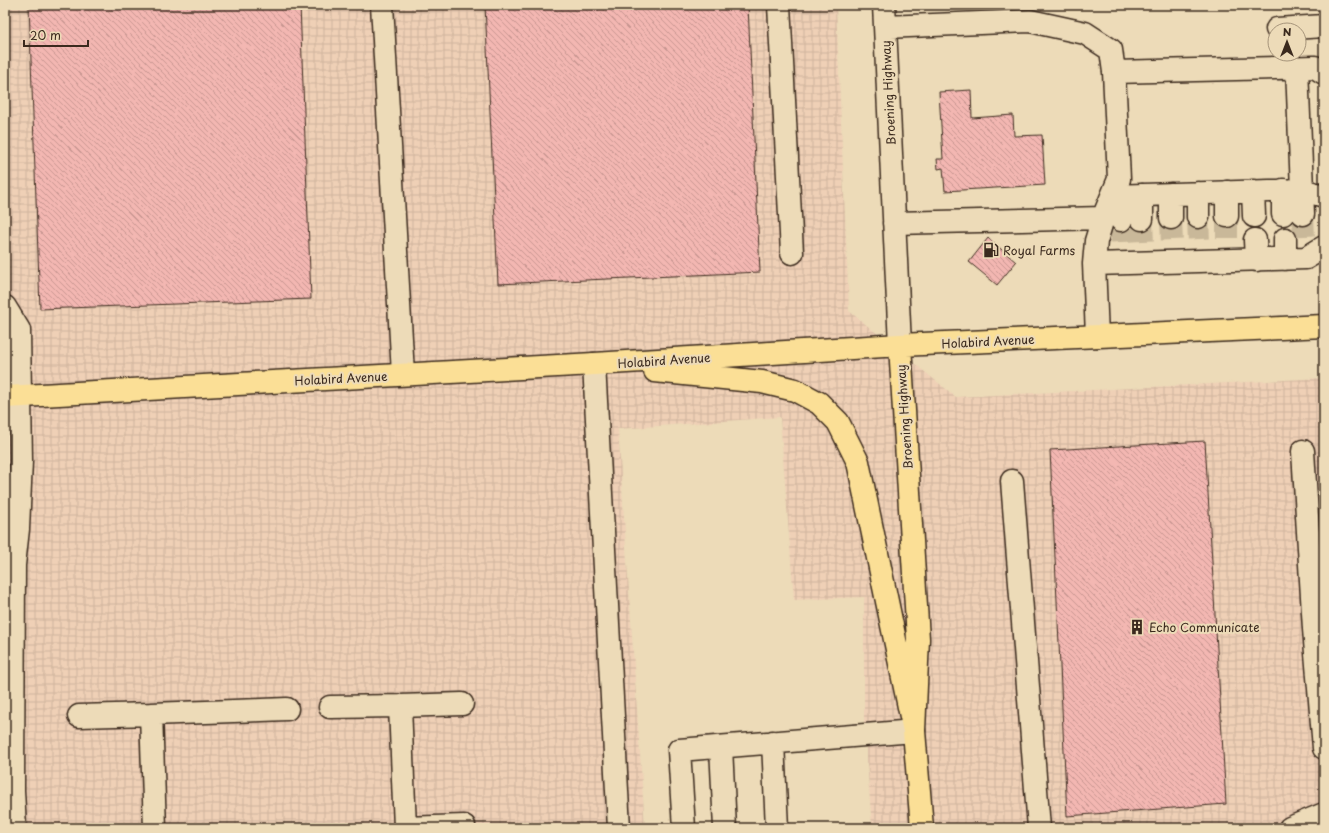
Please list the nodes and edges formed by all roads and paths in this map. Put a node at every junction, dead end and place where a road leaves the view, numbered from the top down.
1 (382, 5) edge
2 (780, 5) edge
3 (884, 5) edge
4 (1324, 26) edge
5 (885, 27) junction
6 (1307, 27) edge
7 (1297, 68) junction
8 (1114, 72) junction
9 (1324, 73) edge
10 (1292, 190) junction
11 (1252, 191) junction
12 (1227, 192) junction
13 (1198, 193) junction
14 (1171, 194) junction
15 (1125, 195) junction
16 (1324, 196) edge
17 (1293, 214) tunnel mouth
18 (1227, 216) tunnel mouth
19 (1254, 216) dead end
20 (1198, 217) tunnel mouth
21 (1171, 218) tunnel mouth
22 (1122, 219) junction
23 (894, 223) junction
24 (1301, 248) edge
25 (792, 253) dead end
26 (1094, 264) junction
27 (5, 307) edge
28 (1324, 326) edge
29 (1097, 336) junction
30 (900, 345) junction
31 (594, 364) junction
32 (403, 374) junction
33 (12, 396) edge
34 (1303, 451) dead end
35 (1012, 481) dead end
36 (12, 530) edge
37 (1319, 628) edge
38 (462, 704) dead end
39 (400, 706) junction
40 (330, 707) dead end
41 (287, 708) dead end
42 (151, 714) junction
43 (79, 716) dead end
44 (914, 731) junction
45 (773, 742) junction
46 (721, 747) junction
47 (1324, 748) edge
48 (1324, 814) edge
49 (464, 826) dead end
50 (15, 828) edge
51 (156, 828) edge
52 (405, 828) edge
53 (619, 828) edge
54 (684, 828) edge
55 (725, 828) edge
56 (777, 828) edge
57 (922, 828) edge
58 (1039, 828) edge
59 (1290, 828) edge

1 - 32 street
2 - 25 street
3 - 5 street, Broening Highway
4 - 6 street
5 - 8 street
5 - 23 street, Broening Highway
7 - 8 street
7 - 9 street
7 - 10 street
8 - 15 street
10 - 11 street
10 - 16 street
10 - 17 street
11 - 12 street
11 - 19 street
12 - 13 street
12 - 18 street
13 - 14 street
13 - 20 street
14 - 15 street
14 - 21 street
15 - 22 street
15 - 22 street
22 - 23 street
22 - 26 street
23 - 30 street, Broening Highway
24 - 26 street
26 - 29 street
27 - 33 street
28 - 29 main road, Holabird Avenue
29 - 30 main road, Holabird Avenue
30 - 31 main road, Holabird Avenue
30 - 44 main road, Broening Highway
31 - 32 main road, Holabird Avenue
31 - 44 main road
31 - 53 street
32 - 33 main road, Holabird Avenue
33 - 36 street
34 - 37 street
35 - 58 street
36 - 50 street
37 - 47 street
38 - 39 street
39 - 40 street
39 - 52 street
41 - 42 street
42 - 43 street
42 - 51 street
44 - 45 street
44 - 57 main road, Broening Highway
45 - 46 street
45 - 56 street
46 - 54 street
46 - 55 street
48 - 59 street
49 - 52 street

